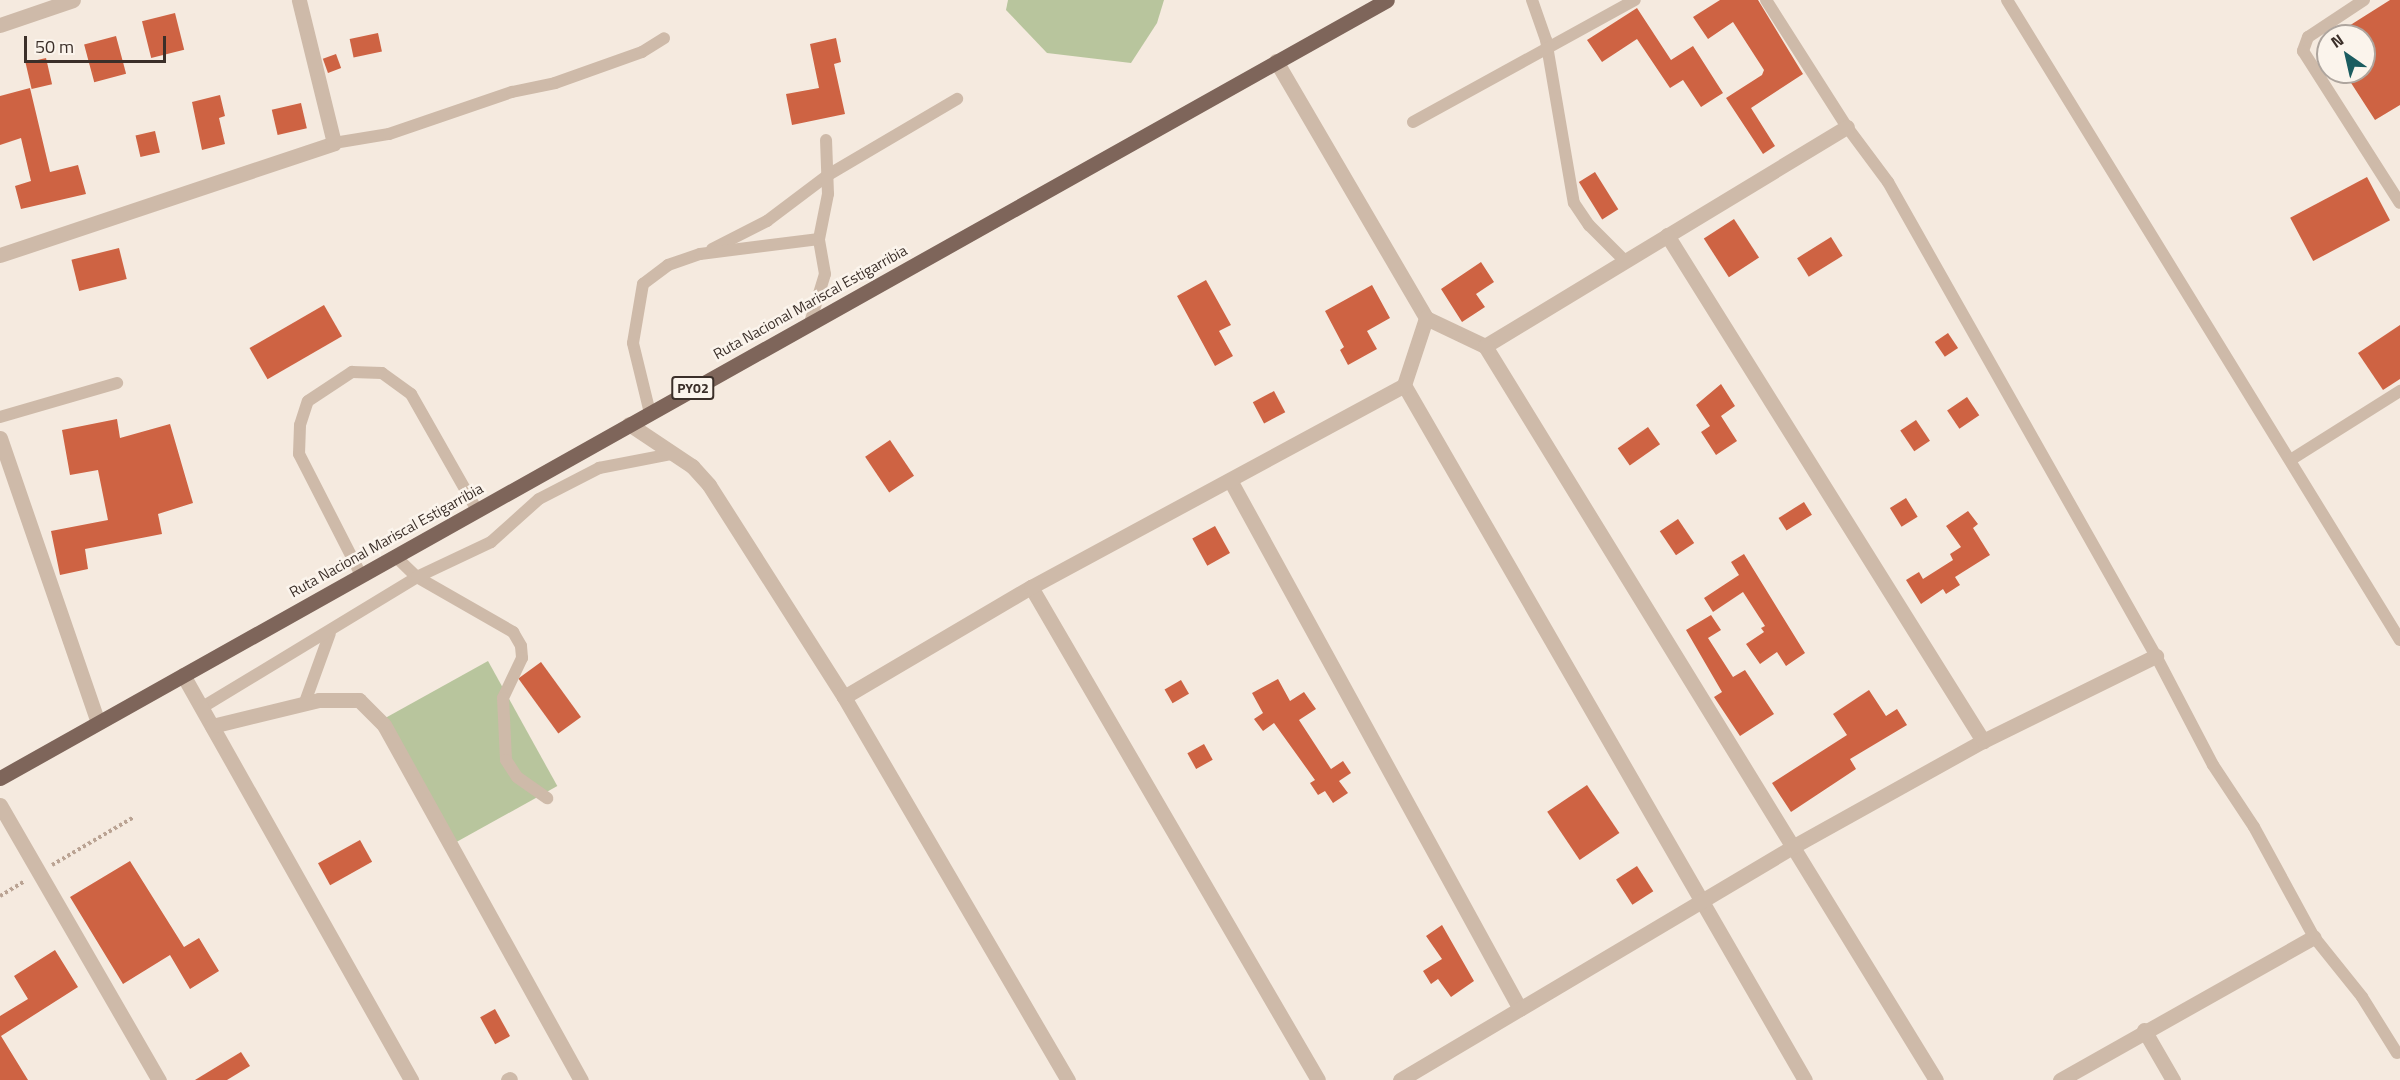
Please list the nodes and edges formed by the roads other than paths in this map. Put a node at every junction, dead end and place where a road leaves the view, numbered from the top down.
1 (73, 0) edge
2 (1387, 0) edge
3 (1532, 0) edge
4 (1635, 0) edge
5 (1766, 0) edge
6 (2007, 0) edge
7 (2364, 0) edge
8 (303, 1) edge
9 (0, 25) edge
10 (664, 38) dead end
11 (1548, 50) junction
12 (1276, 61) junction
13 (957, 99) dead end
14 (1413, 122) dead end
15 (1846, 127) junction
16 (826, 140) dead end
17 (334, 143) junction
18 (828, 175) junction
19 (2400, 203) edge
20 (1667, 236) junction
21 (819, 239) junction
22 (700, 254) junction
23 (0, 255) edge
24 (1625, 261) junction
25 (1426, 318) junction
26 (810, 323) junction
27 (1485, 345) junction
28 (117, 383) dead end
29 (1404, 385) junction
30 (2400, 391) edge
31 (650, 413) junction
32 (0, 417) edge
33 (629, 424) junction
34 (0, 438) edge
35 (671, 454) junction
36 (2292, 459) junction
37 (1230, 480) junction
38 (477, 510) junction
39 (394, 556) junction
40 (361, 575) junction
41 (417, 577) junction
42 (1031, 587) junction
43 (2395, 627) edge
44 (330, 633) junction
45 (2400, 640) edge
46 (2156, 656) junction
47 (183, 675) junction
48 (844, 697) junction
49 (305, 702) junction
50 (201, 708) junction
51 (98, 722) junction
52 (212, 726) junction
53 (1983, 741) junction
54 (0, 778) edge
55 (547, 798) dead end
56 (0, 805) edge
57 (1794, 846) junction
58 (1703, 900) junction
59 (2314, 937) junction
60 (1520, 1009) junction
61 (2144, 1030) junction
62 (2397, 1053) dead end
63 (159, 1080) edge
64 (411, 1080) edge
65 (581, 1080) edge
66 (1068, 1080) edge
67 (1318, 1080) edge
68 (1400, 1080) edge
69 (1805, 1080) edge
70 (1936, 1080) edge
71 (2060, 1080) edge
72 (2173, 1080) edge

1 - 9 street
2 - 12 main road, Ruta Nacional Mariscal Estigarribia / PY02
3 - 11 lane
4 - 11 lane
5 - 15 lane
6 - 36 lane
7 - 19 lane
8 - 17 street
10 - 17 lane
11 - 14 lane
11 - 24 lane
12 - 25 street
12 - 26 main road, Ruta Nacional Mariscal Estigarribia / PY02
13 - 18 lane
15 - 20 street
15 - 46 lane
16 - 18 lane
17 - 23 street
18 - 21 lane
18 - 22 lane
20 - 24 street
20 - 53 street
21 - 22 lane
21 - 26 lane
22 - 31 lane
24 - 27 street
25 - 27 street
25 - 29 street
26 - 31 main road, Ruta Nacional Mariscal Estigarribia / PY02
27 - 57 street
28 - 32 lane
29 - 37 street
29 - 58 street
30 - 36 lane
31 - 33 main road, Ruta Nacional Mariscal Estigarribia / PY02
33 - 35 street
33 - 38 main road, Ruta Nacional Mariscal Estigarribia / PY02
34 - 51 street
35 - 41 lane
35 - 48 street
36 - 43 lane
37 - 42 street
37 - 60 street
38 - 39 main road, Ruta Nacional Mariscal Estigarribia / PY02
38 - 40 lane
39 - 40 main road, Ruta Nacional Mariscal Estigarribia / PY02
39 - 41 lane
40 - 47 main road, Ruta Nacional Mariscal Estigarribia / PY02
41 - 44 lane
41 - 55 lane
42 - 48 street
42 - 67 street
43 - 45 lane
44 - 49 lane
44 - 50 lane
46 - 53 street
46 - 59 lane
47 - 50 street
47 - 51 main road, Ruta Nacional Mariscal Estigarribia / PY02
48 - 66 street
49 - 52 street
49 - 65 street
50 - 52 street
51 - 54 main road, Ruta Nacional Mariscal Estigarribia / PY02
52 - 64 street
53 - 57 street
56 - 63 street
57 - 58 street
57 - 70 street
58 - 60 street
58 - 69 street
59 - 61 street
59 - 62 lane
60 - 68 street
61 - 71 street
61 - 72 street

